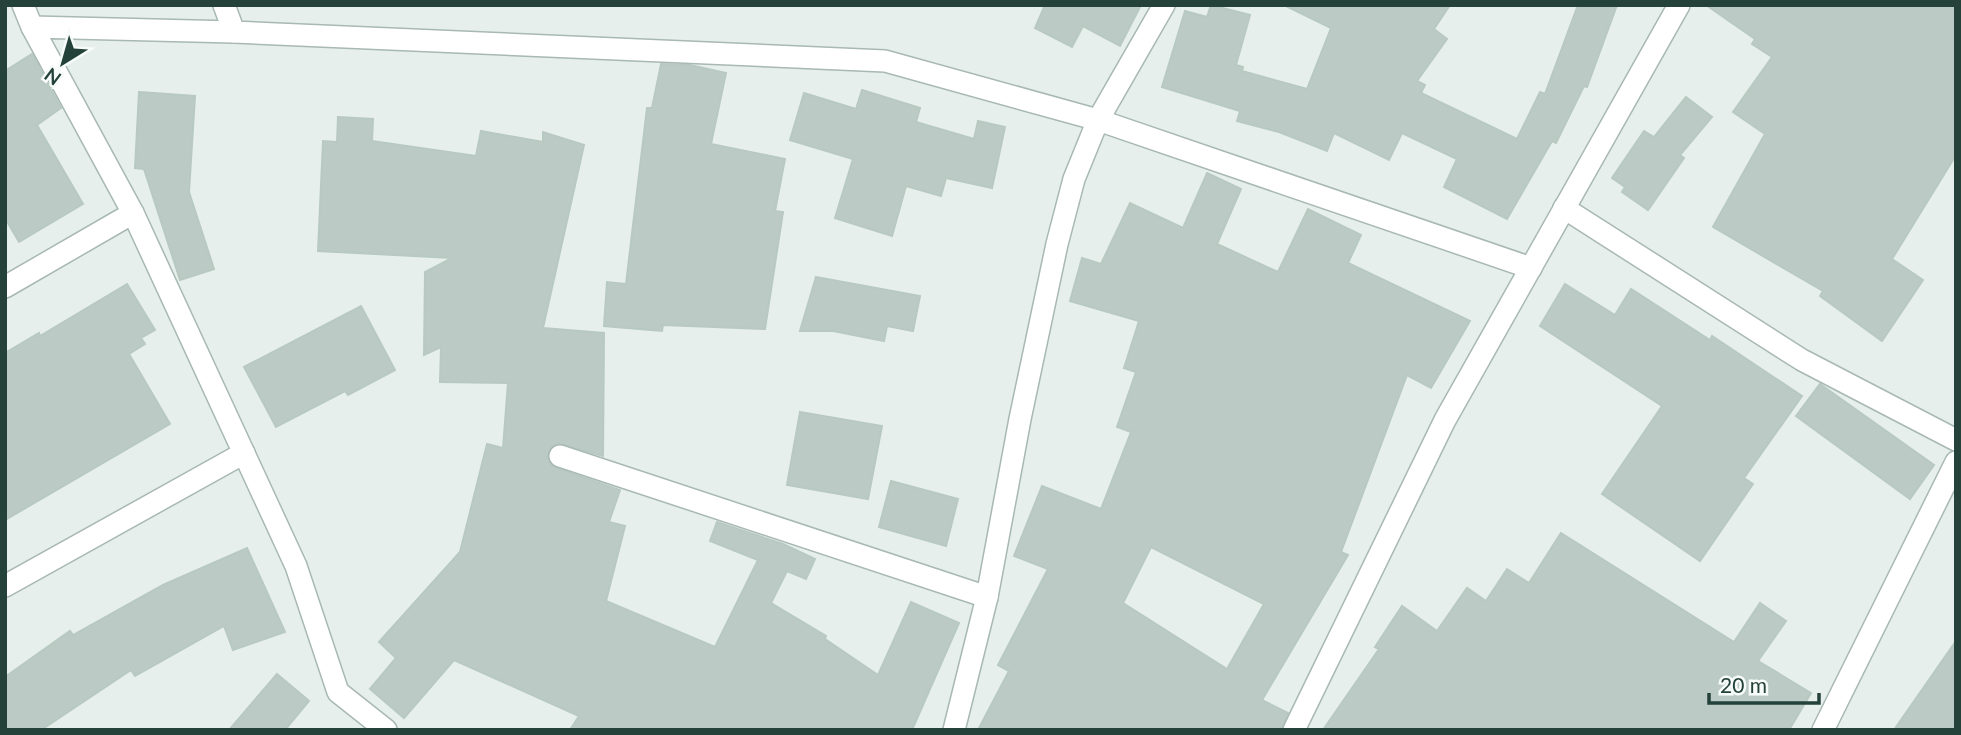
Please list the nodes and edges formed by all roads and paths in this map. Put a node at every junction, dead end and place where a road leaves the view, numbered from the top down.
1 (23, 5) edge
2 (224, 5) edge
3 (1164, 5) edge
4 (1679, 5) edge
5 (32, 27) junction
6 (234, 32) junction
7 (1098, 120) junction
8 (1564, 208) junction
9 (133, 213) junction
10 (1531, 268) junction
11 (5, 287) edge
12 (1956, 440) edge
13 (244, 453) junction
14 (560, 456) dead end
15 (1956, 462) edge
16 (5, 586) edge
17 (987, 597) junction
18 (386, 730) edge
19 (954, 730) edge
20 (1294, 730) edge
21 (1823, 730) edge

1 - 5 street
2 - 6 street
3 - 7 street
4 - 8 street
5 - 6 street
5 - 9 street
6 - 7 street
7 - 10 street
7 - 17 street
8 - 10 street
8 - 12 street
9 - 11 street
9 - 13 street
10 - 20 street
13 - 16 street
13 - 18 street
14 - 17 street
15 - 21 street
17 - 19 street

